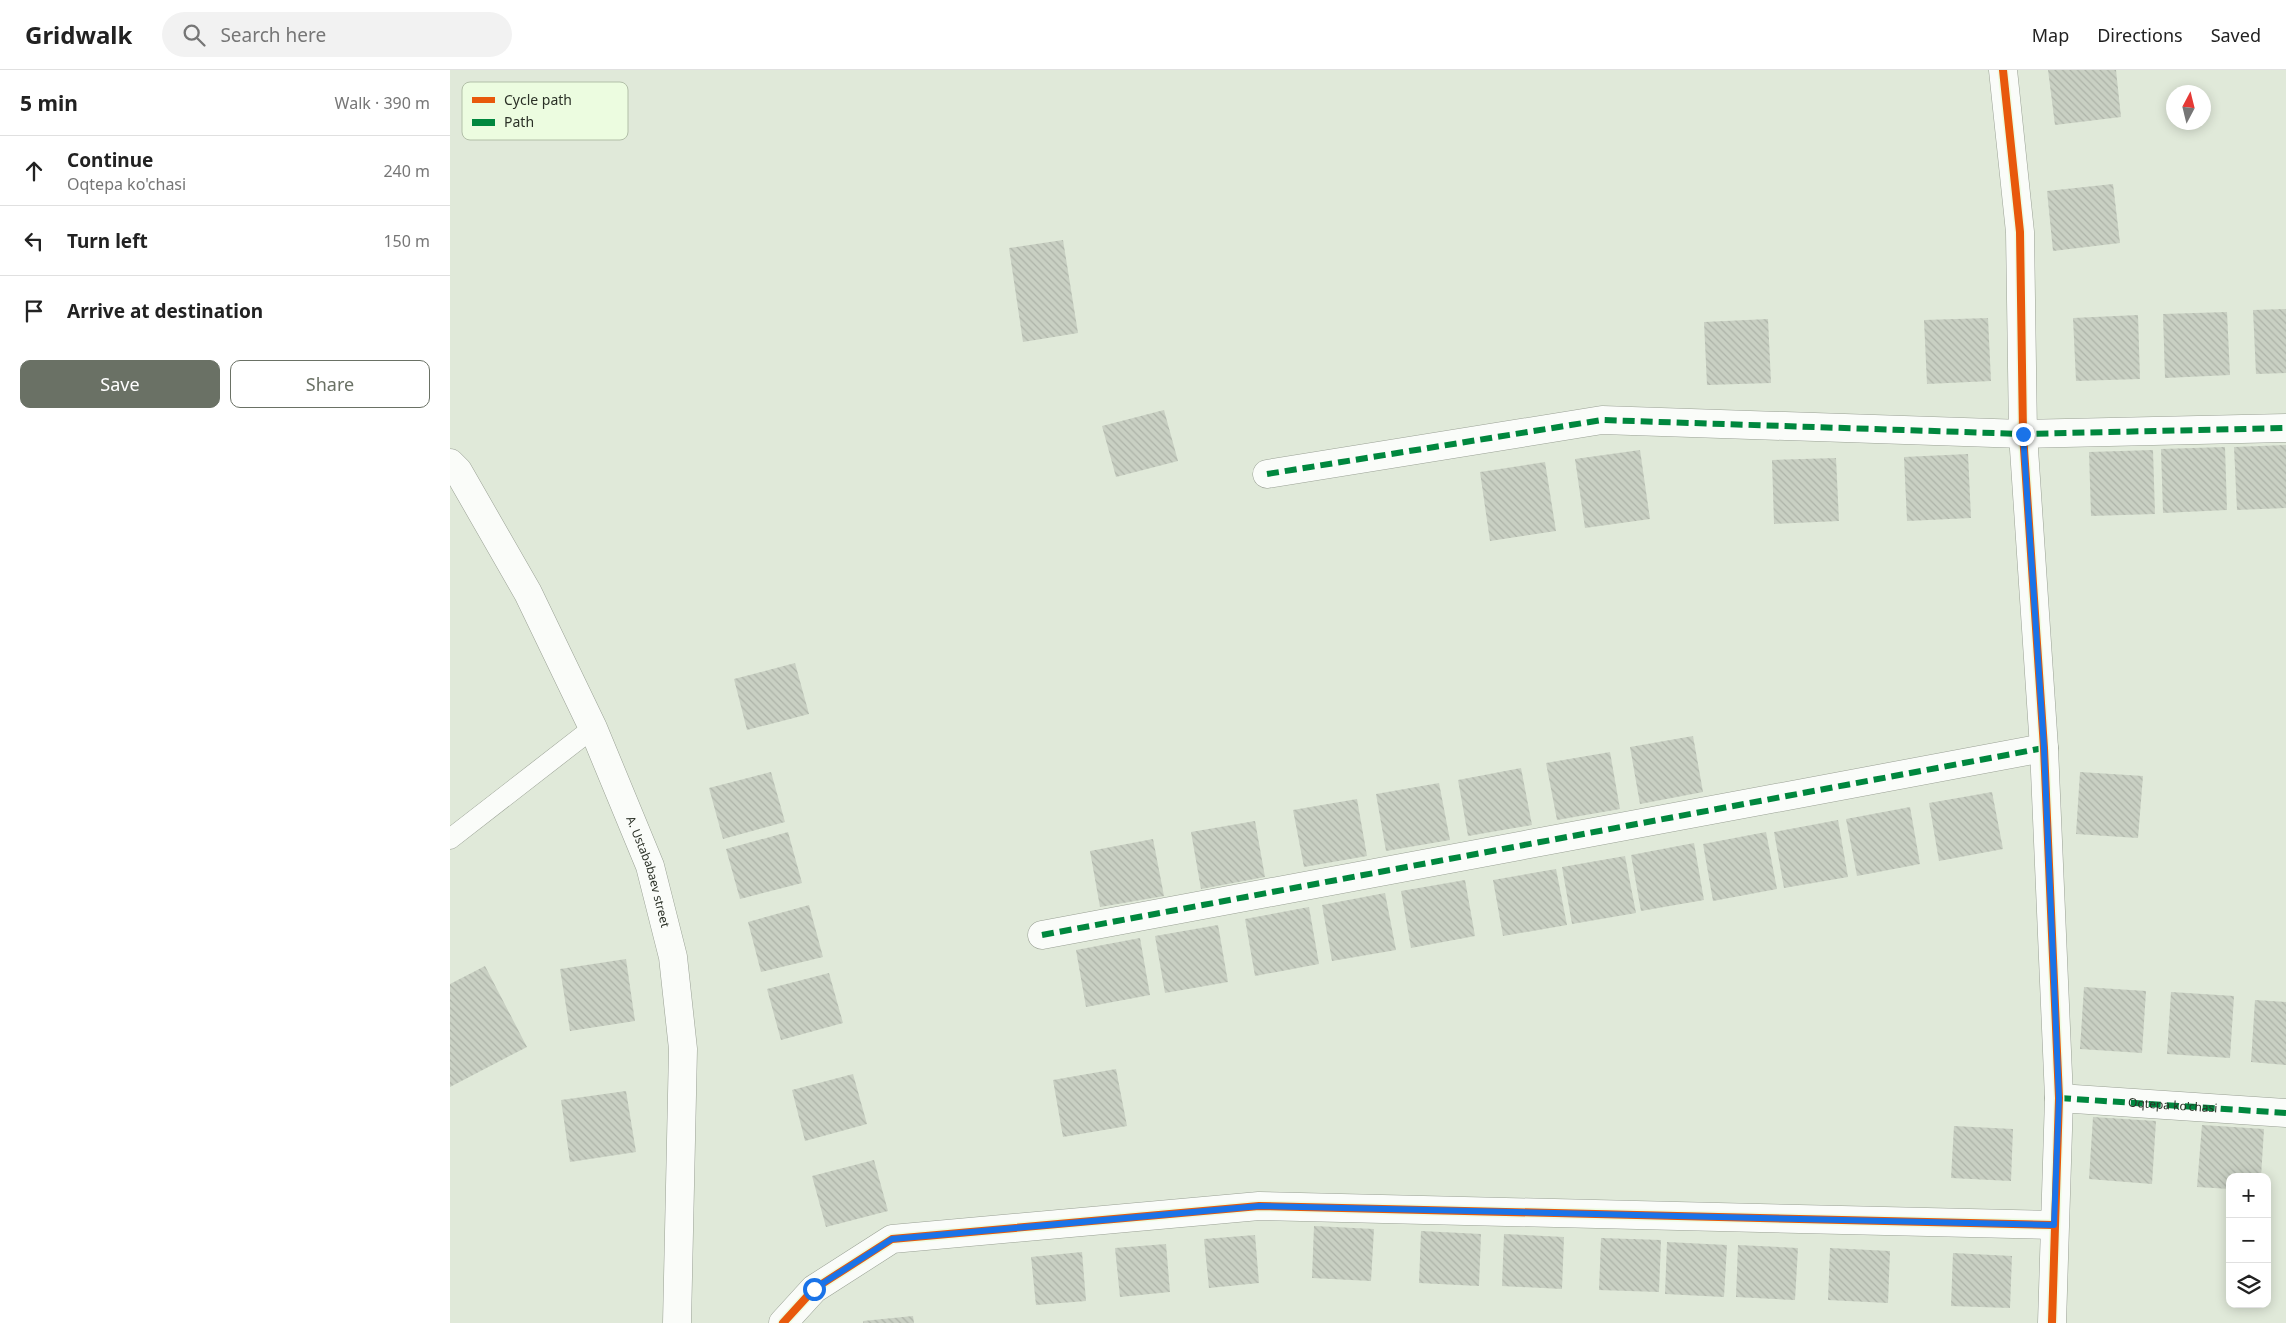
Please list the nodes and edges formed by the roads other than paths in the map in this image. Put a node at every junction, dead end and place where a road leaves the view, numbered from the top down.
1 (2003, 70) edge
2 (2286, 428) edge
3 (2023, 434) junction
4 (450, 463) edge
5 (1268, 474) dead end
6 (593, 728) junction
7 (2044, 748) junction
8 (450, 839) edge
9 (1042, 934) dead end
10 (2059, 1098) junction
11 (2286, 1113) edge
12 (2054, 1225) junction
13 (677, 1323) edge
14 (783, 1323) edge
15 (2052, 1323) edge

1 - 3 street
2 - 3 street
3 - 5 street
3 - 7 street
4 - 6 street, A. Ustababaev street
6 - 8 lane
6 - 13 street, A. Ustababaev street
7 - 9 street
7 - 10 street
10 - 11 street, Oqtepa ko'chasi
10 - 12 street
12 - 14 street
12 - 15 street

